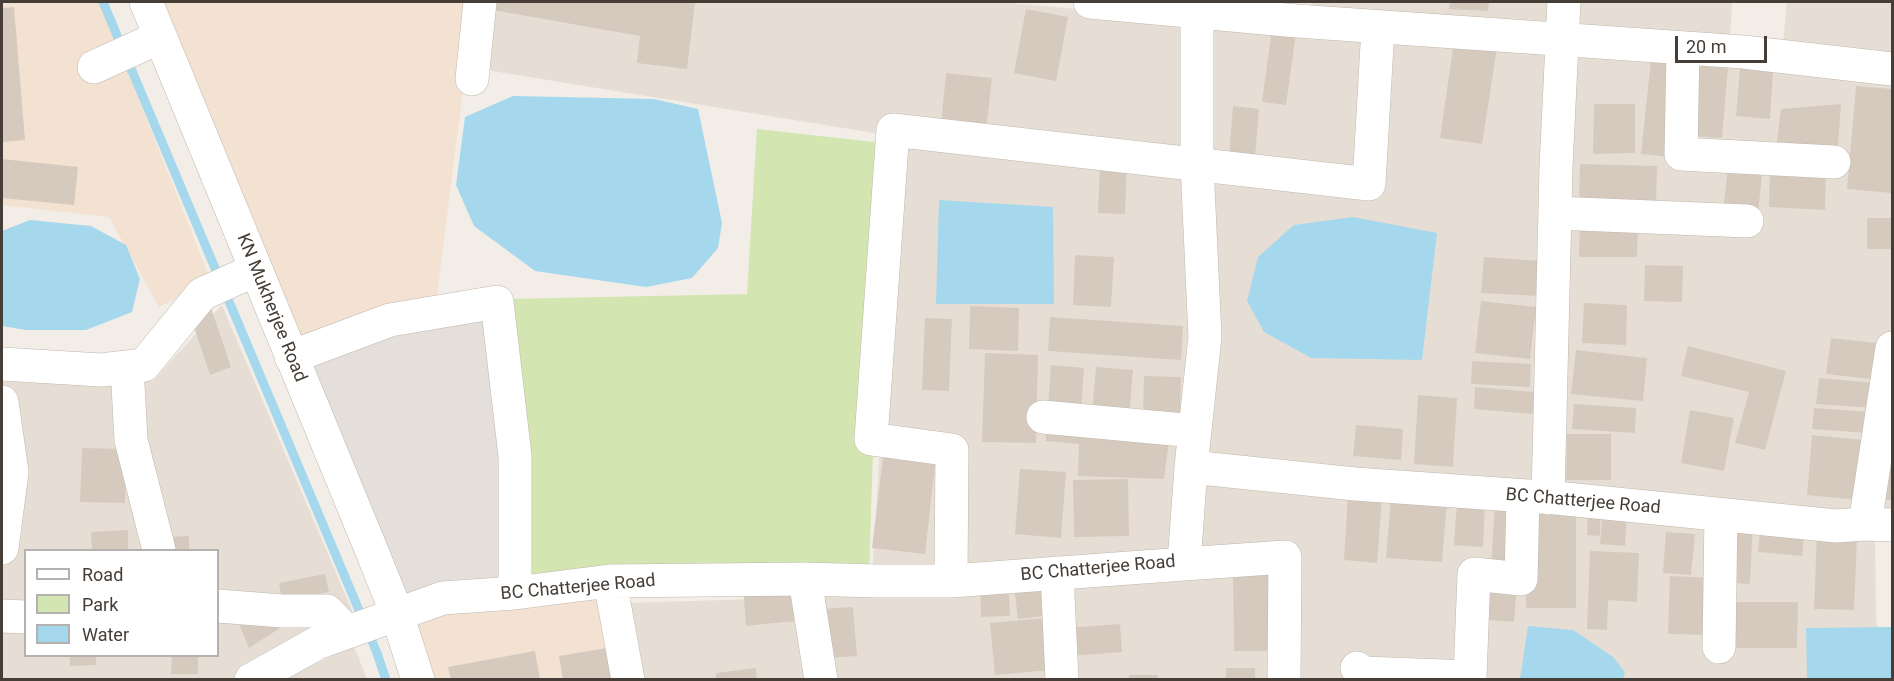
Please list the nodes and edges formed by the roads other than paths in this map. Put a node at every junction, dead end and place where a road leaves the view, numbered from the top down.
1 (146, 2) edge
2 (480, 2) edge
3 (1090, 2) edge
4 (1095, 2) edge
5 (1564, 2) edge
6 (1197, 11) junction
7 (1299, 11) edge
8 (1434, 16) edge
9 (1378, 27) junction
10 (160, 37) junction
11 (1562, 39) junction
12 (1683, 48) junction
13 (94, 67) dead end
14 (1893, 69) edge
15 (472, 79) dead end
16 (1834, 162) dead end
17 (1197, 165) junction
18 (1555, 213) junction
19 (1747, 221) dead end
20 (255, 270) junction
21 (1893, 348) edge
22 (291, 357) junction
23 (2, 364) edge
24 (127, 367) junction
25 (2, 402) edge
26 (1043, 417) dead end
27 (1195, 431) junction
28 (1191, 467) junction
29 (7, 472) edge
30 (1536, 497) junction
31 (1720, 515) junction
32 (1879, 524) edge
33 (2, 548) edge
34 (159, 549) edge
35 (1184, 564) junction
36 (1057, 573) junction
37 (805, 579) junction
38 (610, 581) junction
39 (951, 581) junction
40 (515, 593) junction
41 (219, 606) edge
42 (397, 614) junction
43 (2, 616) edge
44 (24, 617) edge
45 (347, 632) junction
46 (1719, 647) dead end
47 (1357, 668) dead end
48 (251, 680) edge
49 (418, 680) edge
50 (628, 680) edge
51 (821, 680) edge
52 (1062, 680) edge
53 (1284, 680) edge

1 - 10 street, KN Mukherjee Road
2 - 15 street
3 - 4 street
4 - 6 street
5 - 11 street
6 - 7 street
6 - 17 street
7 - 9 street
8 - 9 street
8 - 11 street
9 - 17 street
10 - 13 street
10 - 20 street, KN Mukherjee Road
11 - 12 street
11 - 18 street
12 - 14 street
12 - 16 street
17 - 27 street
17 - 39 street
18 - 19 street
18 - 30 street
20 - 22 street, KN Mukherjee Road
20 - 24 street
21 - 32 street
22 - 40 street
22 - 42 street, KN Mukherjee Road
23 - 24 street
24 - 34 street
25 - 29 street
26 - 27 street
27 - 28 street
28 - 30 street, BC Chatterjee Road
28 - 35 street, BC Chatterjee Road
29 - 33 street
30 - 31 street, BC Chatterjee Road
30 - 47 street
31 - 32 street, BC Chatterjee Road
31 - 46 street
35 - 36 street, BC Chatterjee Road
35 - 53 street
36 - 39 street, BC Chatterjee Road
36 - 52 street
37 - 38 street, BC Chatterjee Road
37 - 39 street, BC Chatterjee Road
37 - 51 street
38 - 40 street, BC Chatterjee Road
38 - 50 street
40 - 42 street, BC Chatterjee Road
41 - 45 street
42 - 45 street, BC Chatterjee Road
42 - 49 street, KN Mukherjee Road
43 - 44 street
45 - 48 street, BC Chatterjee Road

